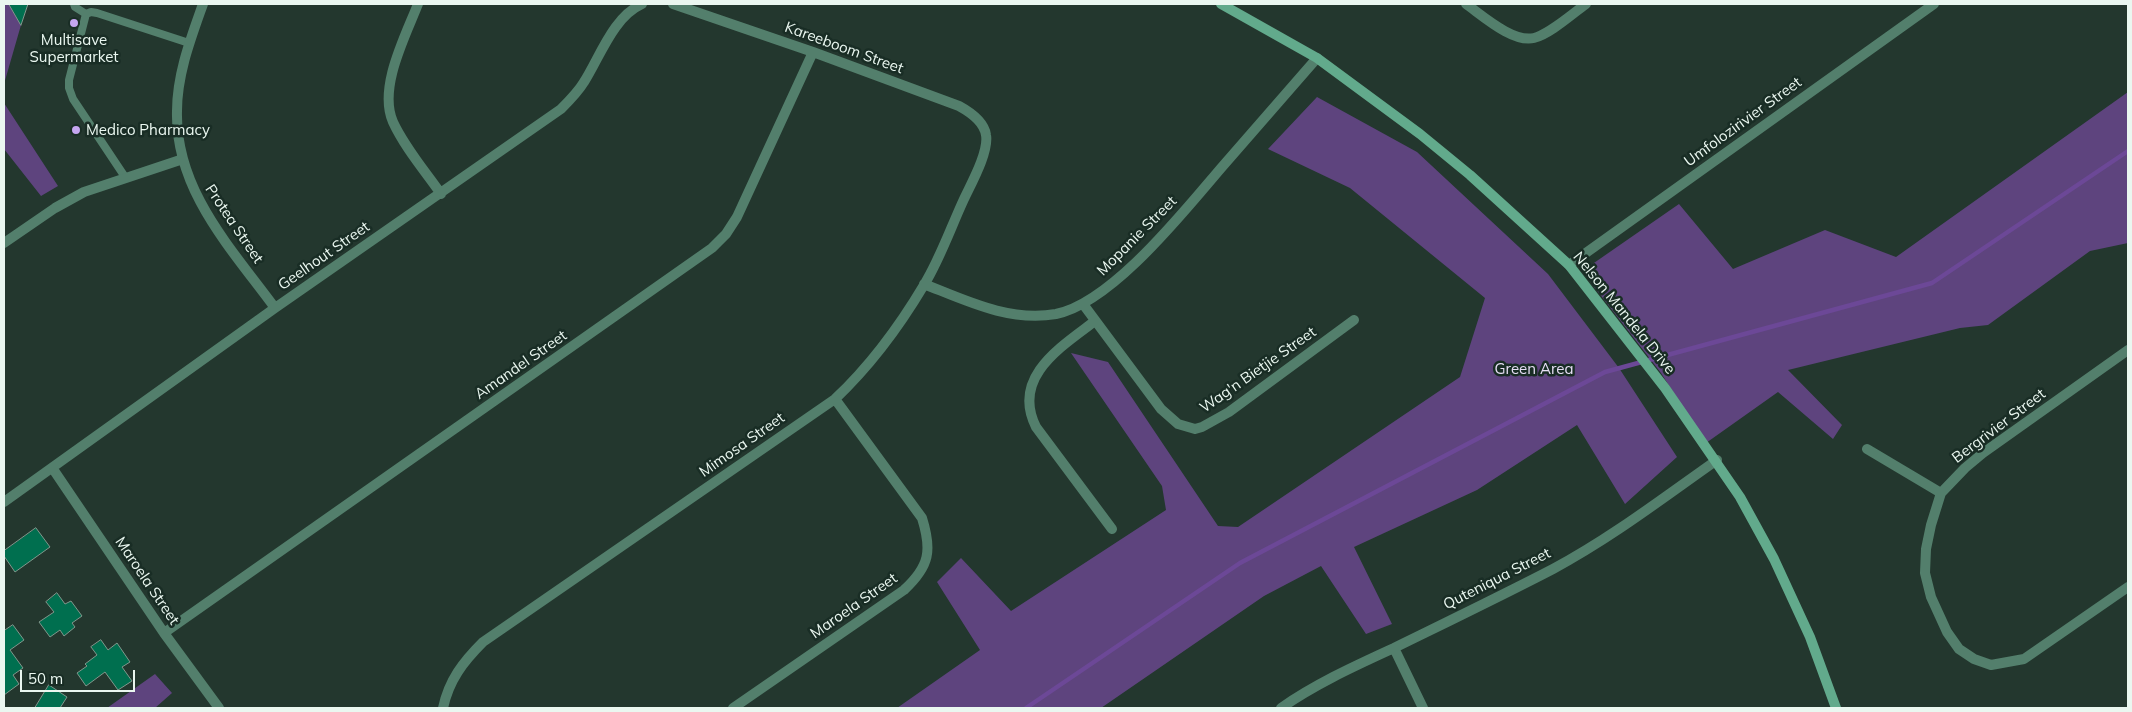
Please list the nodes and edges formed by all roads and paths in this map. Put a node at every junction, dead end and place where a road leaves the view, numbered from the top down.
1 (74, 4) edge
2 (203, 4) edge
3 (418, 4) edge
4 (673, 4) edge
5 (1221, 4) edge
6 (1466, 4) edge
7 (1586, 4) edge
8 (1934, 4) edge
9 (638, 6) edge
10 (86, 14) junction
11 (190, 43) junction
12 (813, 52) junction
13 (1317, 58) junction
14 (987, 142) joint
15 (183, 159) junction
16 (125, 178) junction
17 (441, 194) junction
18 (4, 243) edge
19 (1569, 265) junction
20 (924, 284) junction
21 (1083, 304) junction
22 (275, 308) junction
23 (1354, 320) dead end
24 (1095, 321) junction
25 (2128, 350) edge
26 (835, 399) junction
27 (1867, 449) dead end
28 (1716, 460) junction
29 (53, 469) junction
30 (1941, 493) junction
31 (4, 502) edge
32 (1112, 529) dead end
33 (2128, 586) edge
34 (164, 633) junction
35 (1394, 648) junction
36 (219, 708) edge
37 (444, 708) edge
38 (734, 708) edge
39 (1281, 708) edge
40 (1423, 708) edge
41 (1836, 708) edge

1 - 10 lane
2 - 11 street, Protea Street
3 - 17 street
4 - 12 street, Kareeboom Street
5 - 13 street, Nelson Mandela Drive
6 - 7 street
8 - 19 street, Umfolozirivier Street
9 - 17 street, Geelhout Street
10 - 11 lane
10 - 16 lane
11 - 15 street, Protea Street
12 - 14 street, Kareeboom Street
12 - 34 street, Amandel Street
13 - 19 street, Nelson Mandela Drive
13 - 21 street, Mopanie Street
14 - 20 street, Mimosa Street
15 - 16 street
15 - 22 street, Protea Street
16 - 18 street
17 - 22 street, Geelhout Street
19 - 28 street, Nelson Mandela Drive
20 - 21 street, Mopanie Street
20 - 26 street, Mimosa Street
21 - 24 street, Wag'n Bietjie Street
22 - 29 street, Geelhout Street
23 - 24 street, Wag'n Bietjie Street
24 - 32 street
25 - 30 street, Bergrivier Street
26 - 37 street, Mimosa Street
26 - 38 street, Maroela Street
27 - 30 street
28 - 35 street, Quteniqua Street
28 - 41 street, Nelson Mandela Drive
29 - 31 street, Geelhout Street
29 - 34 street, Maroela Street
30 - 33 street, Bergrivier Street
34 - 36 street, Maroela Street
35 - 39 street, Quteniqua Street
35 - 40 street

